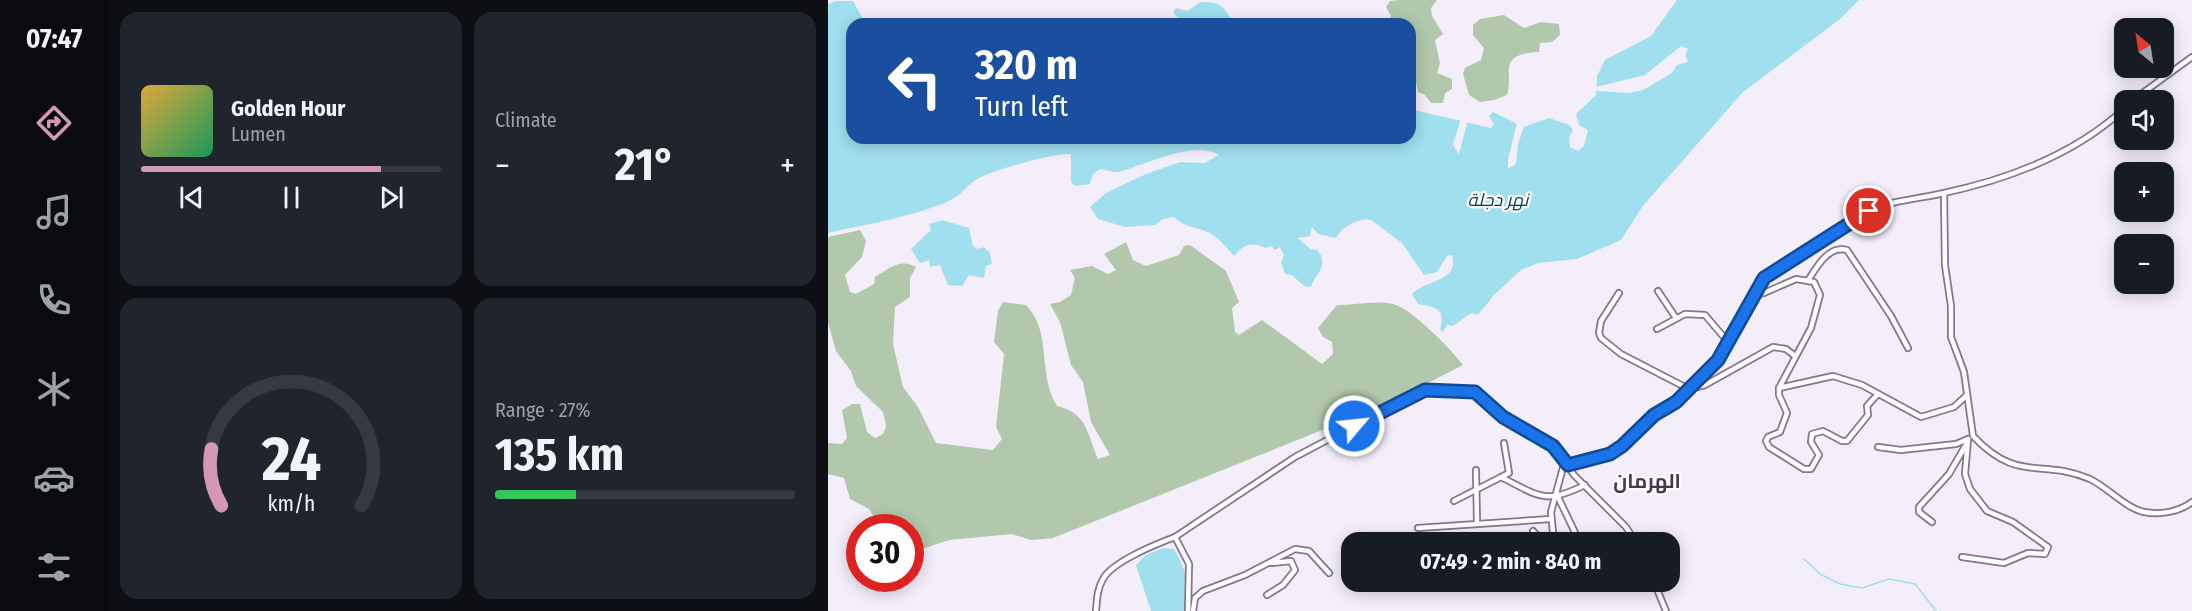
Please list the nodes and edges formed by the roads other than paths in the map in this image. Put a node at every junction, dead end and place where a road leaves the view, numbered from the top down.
1 (2192, 57) edge
2 (2147, 90) edge
3 (2114, 117) edge
4 (1944, 194) junction
5 (1809, 279) junction
6 (1658, 291) dead end
7 (1755, 291) junction
8 (1619, 293) dead end
9 (1676, 318) junction
10 (1657, 329) dead end
11 (1729, 342) junction
12 (1908, 348) dead end
13 (1795, 356) junction
14 (1691, 388) junction
15 (1779, 388) junction
16 (1877, 395) junction
17 (1967, 395) junction
18 (1970, 439) junction
19 (1504, 443) dead end
20 (1878, 447) dead end
21 (1566, 462) junction
22 (1476, 470) dead end
23 (1501, 477) junction
24 (1585, 484) junction
25 (1476, 488) junction
26 (1556, 497) junction
27 (1454, 501) dead end
28 (2192, 502) edge
29 (1551, 519) junction
30 (1477, 522) junction
31 (1932, 522) dead end
32 (1418, 528) dead end
33 (1553, 532) edge
34 (1574, 532) edge
35 (1629, 532) edge
36 (1175, 537) junction
37 (1962, 557) dead end
38 (1270, 562) junction
39 (1329, 573) dead end
40 (1658, 592) edge
41 (1267, 595) dead end
42 (1096, 611) edge
43 (1191, 611) edge
44 (1666, 611) edge

1 - 2 street
3 - 4 street
4 - 7 street
4 - 17 street
5 - 7 street
5 - 12 street
5 - 13 street
6 - 9 street
7 - 11 street
8 - 14 street
9 - 10 street
9 - 11 street
11 - 14 street
13 - 14 street
13 - 15 street
14 - 21 street
15 - 16 street
15 - 16 street
16 - 17 street
17 - 18 street
18 - 20 street
18 - 28 street
18 - 31 street
18 - 37 street
19 - 23 street
21 - 24 street
21 - 26 street
21 - 36 street
22 - 25 street
23 - 25 street
23 - 26 street
24 - 26 street
24 - 35 street
25 - 27 street
25 - 30 street
26 - 29 street
26 - 34 street
29 - 30 street
29 - 33 street
30 - 32 street
36 - 42 street
36 - 43 street
38 - 39 street
38 - 41 street
38 - 43 street
40 - 44 street

